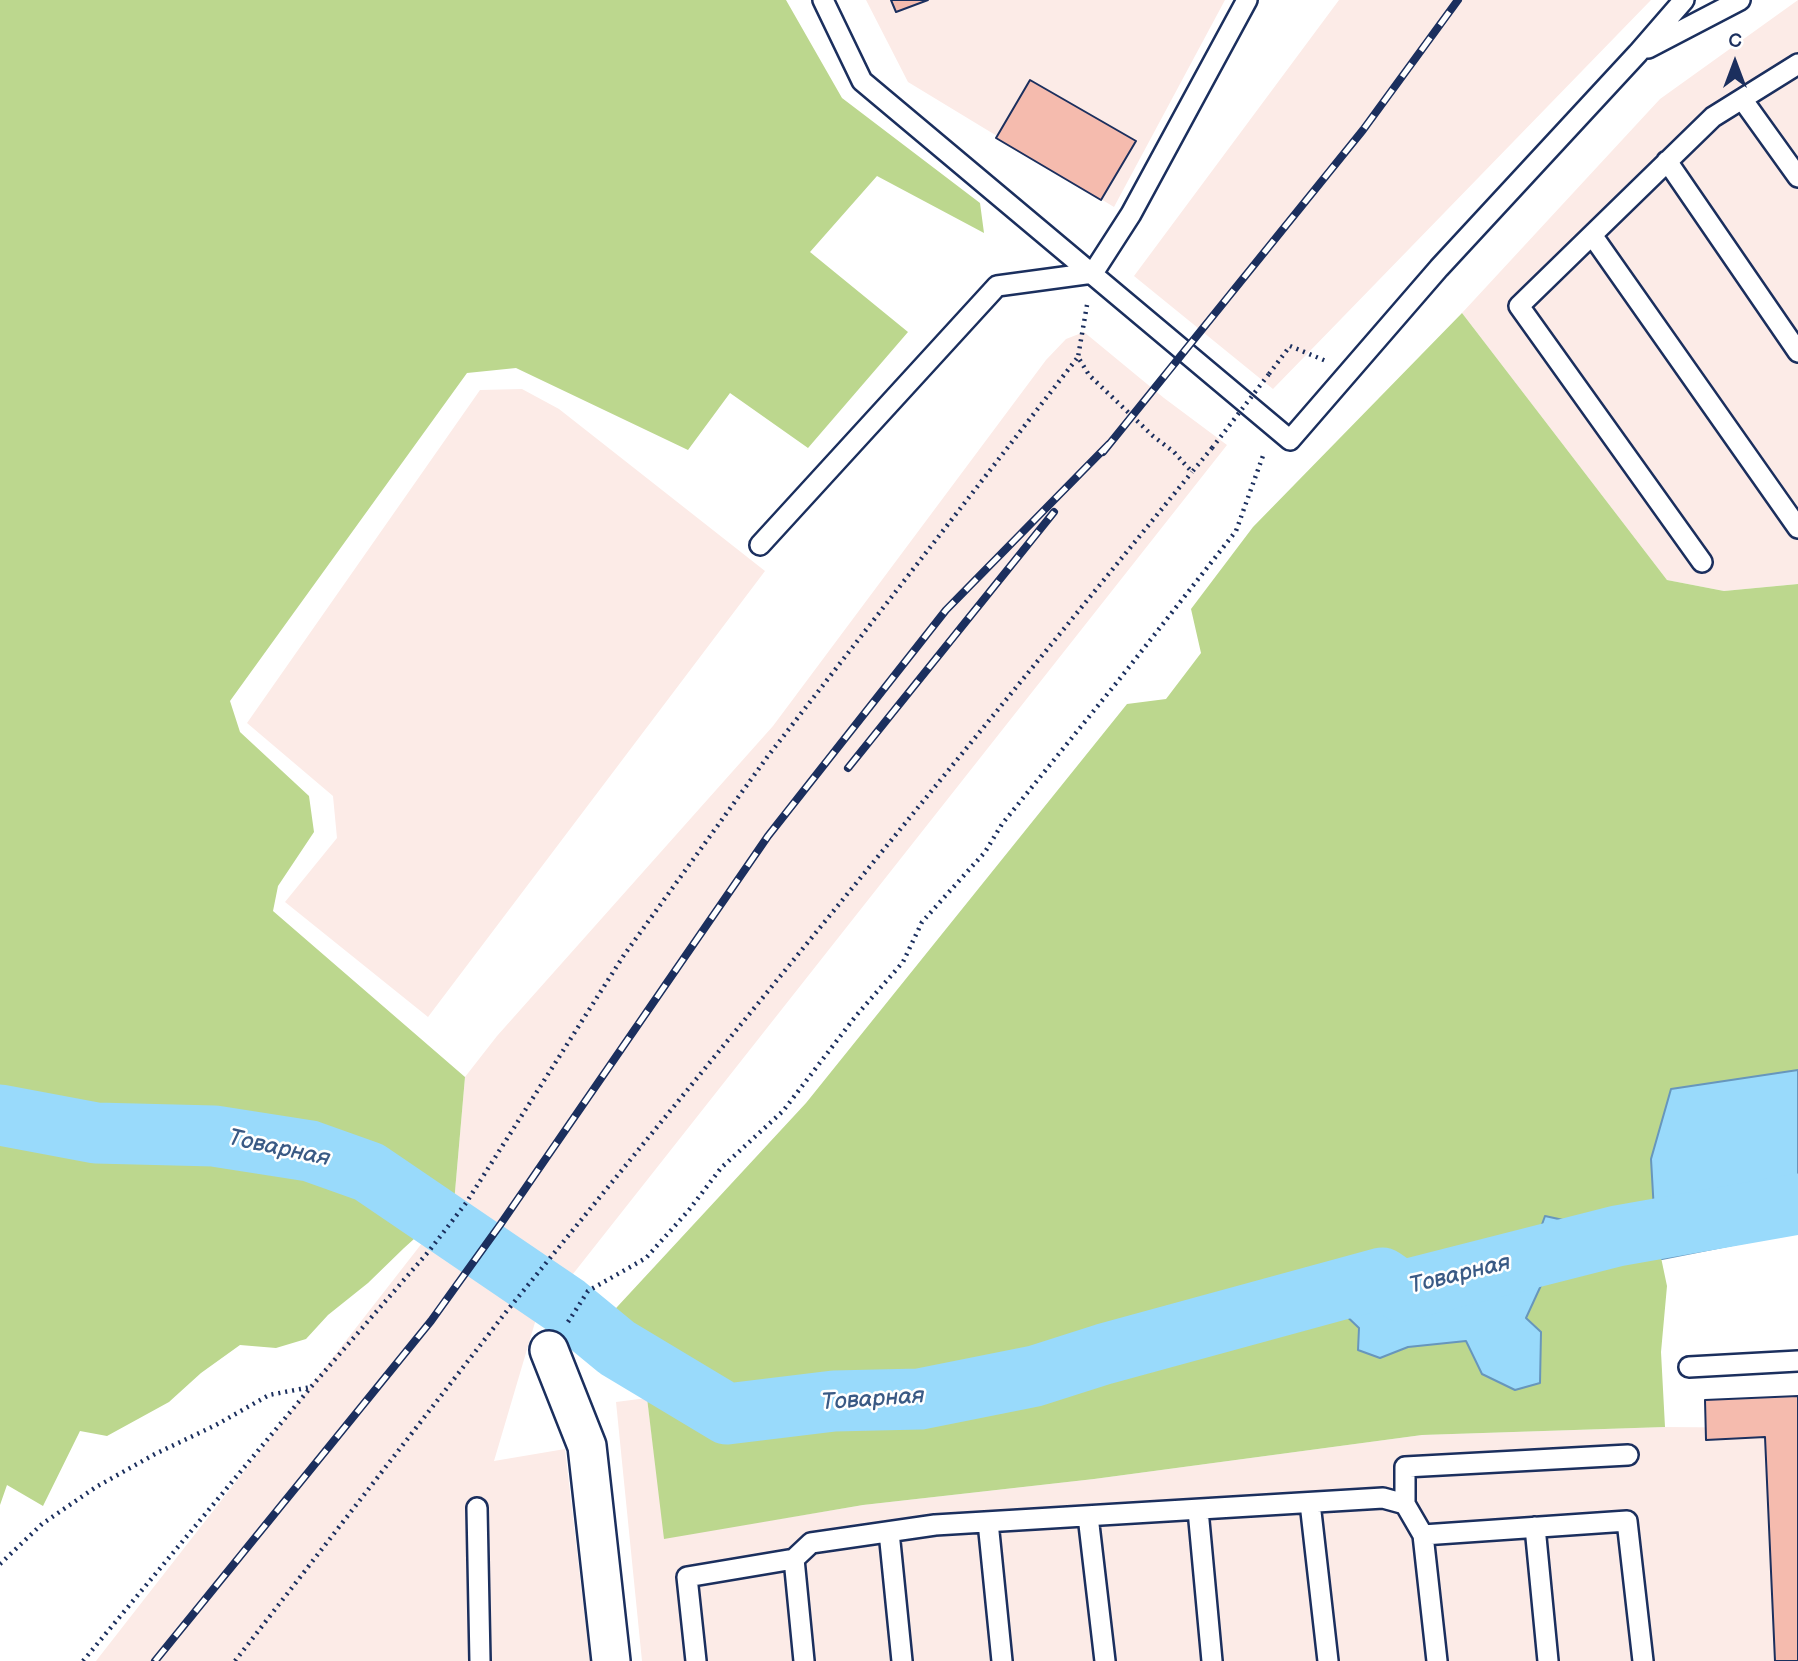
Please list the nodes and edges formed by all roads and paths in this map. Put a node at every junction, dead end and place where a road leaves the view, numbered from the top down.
1 (823, 0) edge
2 (1247, 0) edge
3 (1684, 0) edge
4 (1740, 0) edge
5 (1638, 53) junction
6 (1798, 64) edge
7 (1742, 99) junction
8 (1667, 161) junction
9 (1798, 177) edge
10 (1592, 235) junction
11 (1093, 273) junction
12 (1798, 352) edge
13 (1078, 356) junction
14 (1349, 371) junction
15 (1273, 426) junction
16 (1192, 472) junction
17 (1798, 528) edge
18 (760, 545) dead end
19 (1702, 562) dead end
20 (556, 1340) joint
21 (1798, 1361) edge
22 (1689, 1367) dead end
23 (311, 1387) junction
24 (1629, 1455) dead end
25 (1310, 1503) junction
26 (1405, 1504) junction
27 (477, 1508) dead end
28 (1198, 1510) junction
29 (1088, 1516) junction
30 (988, 1522) junction
31 (1535, 1527) junction
32 (889, 1532) junction
33 (1423, 1535) junction
34 (794, 1559) junction
35 (0, 1564) edge
36 (603, 1660) edge
37 (83, 1661) edge
38 (235, 1661) edge
39 (480, 1661) edge
40 (696, 1661) edge
41 (804, 1661) edge
42 (902, 1661) edge
43 (1002, 1661) edge
44 (1105, 1661) edge
45 (1212, 1661) edge
46 (1328, 1661) edge
47 (1437, 1661) edge
48 (1548, 1661) edge
49 (1643, 1661) edge

1 - 11 lane
2 - 11 lane
3 - 5 lane
4 - 5 lane
5 - 14 lane
6 - 7 lane
7 - 8 lane
7 - 9 lane
8 - 10 lane
8 - 12 lane
10 - 17 lane
10 - 19 lane
11 - 13 path
11 - 15 lane
11 - 18 lane
13 - 16 path
13 - 23 path
14 - 15 lane
14 - 16 path, bridge
15 - 20 path
16 - 38 path
20 - 36 street
21 - 22 lane
23 - 35 path
23 - 37 path
24 - 26 lane
25 - 26 lane
25 - 28 lane
25 - 46 lane
26 - 33 lane
27 - 39 lane
28 - 29 lane
28 - 45 lane
29 - 30 lane
29 - 44 lane
30 - 32 lane
30 - 43 lane
31 - 33 lane
31 - 48 lane
31 - 49 lane
32 - 34 lane
32 - 42 lane
33 - 47 lane
34 - 40 lane
34 - 41 lane

